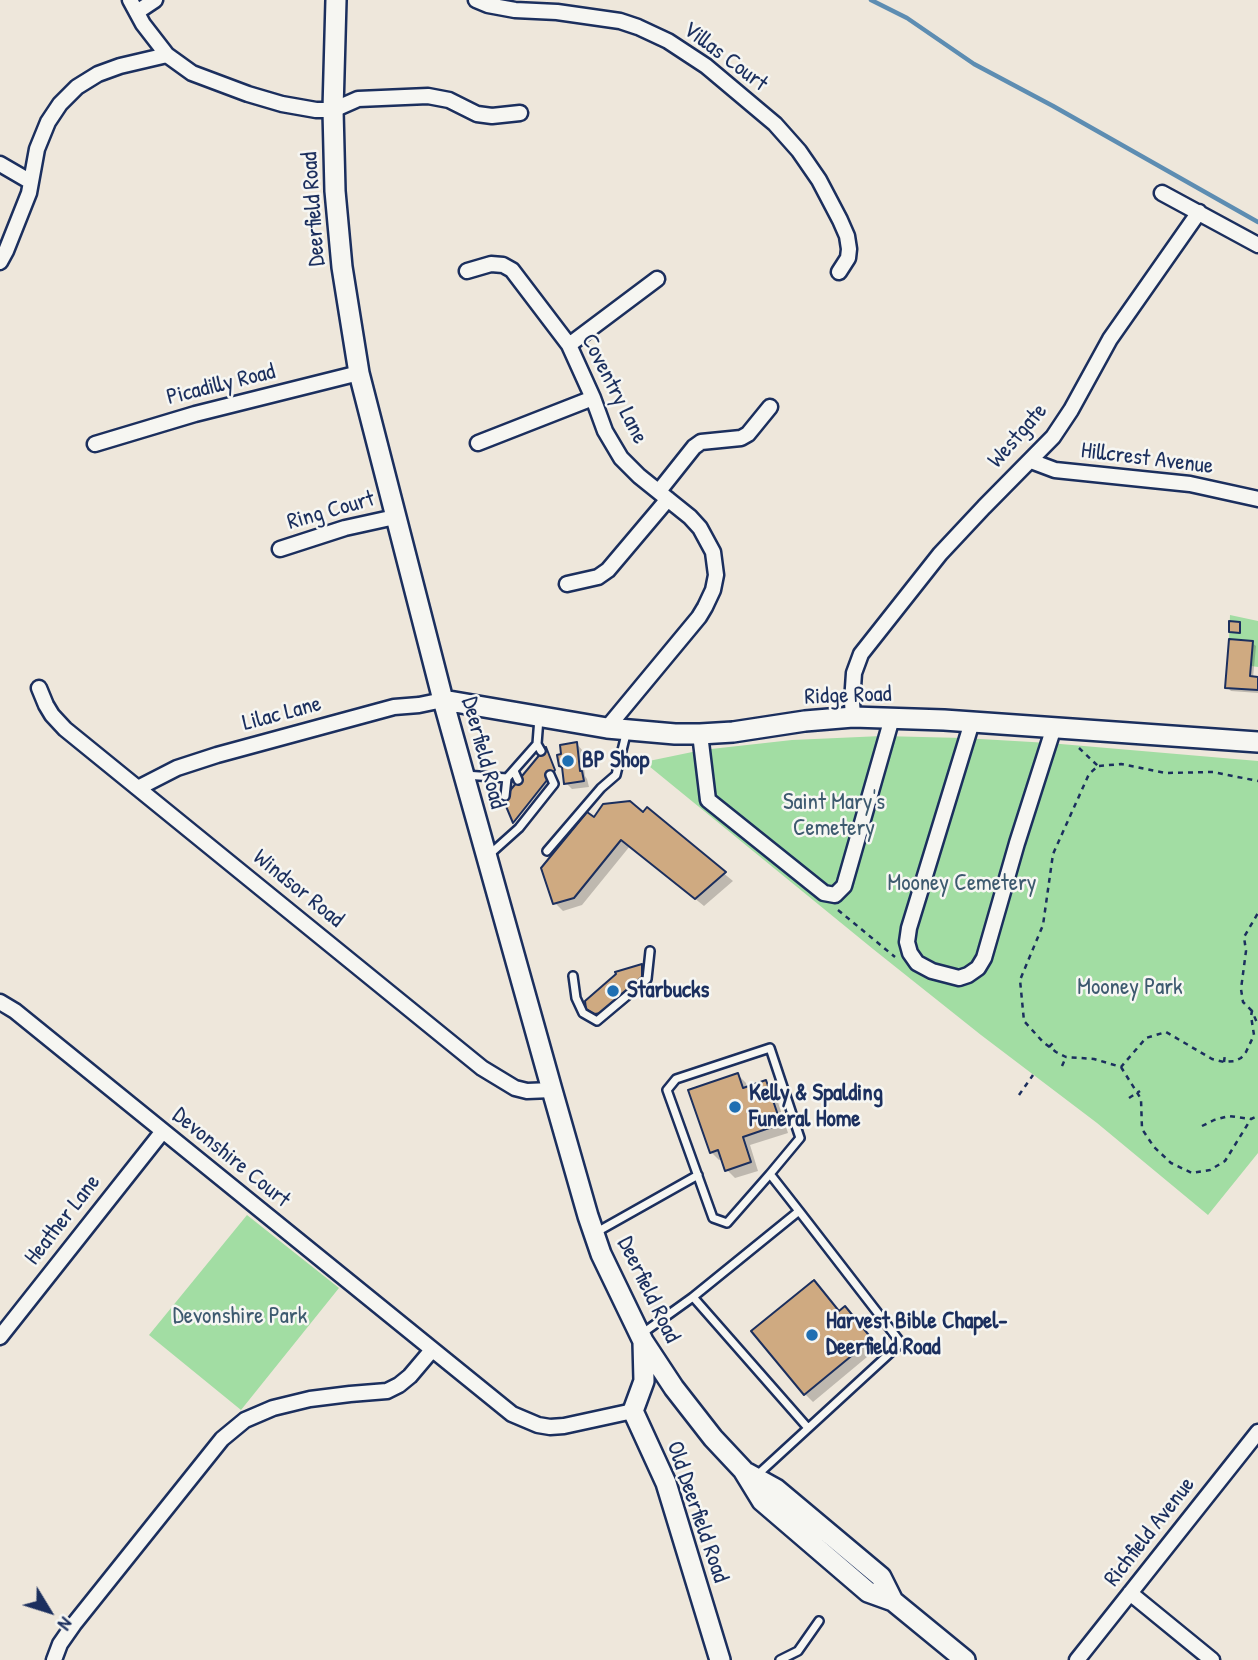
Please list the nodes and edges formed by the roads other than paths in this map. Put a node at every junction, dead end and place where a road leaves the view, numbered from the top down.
1 (155, 0) edge
2 (336, 0) edge
3 (476, 0) edge
4 (134, 6) edge
5 (167, 55) junction
6 (333, 110) junction
7 (520, 113) dead end
8 (0, 164) edge
9 (31, 182) junction
10 (1162, 193) dead end
11 (1199, 212) junction
12 (1258, 245) edge
13 (0, 261) edge
14 (467, 271) dead end
15 (839, 272) dead end
16 (657, 279) dead end
17 (569, 345) junction
18 (359, 373) junction
19 (593, 398) junction
20 (770, 407) dead end
21 (478, 443) dead end
22 (95, 444) dead end
23 (1031, 461) junction
24 (663, 495) junction
25 (1258, 499) edge
26 (395, 517) junction
27 (280, 549) dead end
28 (567, 584) dead end
29 (39, 688) dead end
30 (443, 700) junction
31 (540, 716) junction
32 (853, 717) junction
33 (892, 718) junction
34 (972, 722) junction
35 (607, 728) junction
36 (627, 729) junction
37 (700, 734) junction
38 (1051, 735) junction
39 (1258, 742) edge
40 (526, 756) junction
41 (530, 765) dead end
42 (514, 771) junction
43 (464, 775) junction
44 (551, 775) dead end
45 (507, 778) junction
46 (518, 780) dead end
47 (138, 788) junction
48 (539, 788) dead end
49 (505, 796) dead end
50 (543, 799) junction
51 (527, 802) dead end
52 (531, 812) junction
53 (515, 819) dead end
54 (519, 828) junction
55 (547, 851) dead end
56 (487, 857) junction
57 (650, 951) dead end
58 (573, 976) dead end
59 (0, 1002) edge
60 (552, 1090) junction
61 (163, 1131) junction
62 (770, 1174) junction
63 (698, 1175) junction
64 (799, 1211) junction
65 (594, 1234) junction
66 (693, 1297) junction
67 (0, 1337) edge
68 (641, 1338) junction
69 (432, 1350) junction
70 (632, 1411) junction
71 (808, 1428) junction
72 (1258, 1432) edge
73 (749, 1474) junction
74 (1130, 1593) junction
75 (819, 1621) dead end
76 (54, 1660) edge
77 (720, 1660) edge
78 (780, 1660) edge
79 (965, 1660) edge
80 (1077, 1660) edge
81 (1212, 1660) edge

1 - 4 street
2 - 6 main road, Deerfield Road
3 - 15 street, Villas Court
4 - 5 street
5 - 6 street
5 - 9 street
6 - 7 street
6 - 18 main road, Deerfield Road
8 - 9 street
9 - 13 street
10 - 11 street
11 - 12 street
11 - 23 street, Westgate
14 - 17 street, Coventry Lane
16 - 17 street
17 - 19 street, Coventry Lane
18 - 22 street, Picadilly Road
18 - 26 main road, Deerfield Road
19 - 21 street
19 - 24 street, Coventry Lane
20 - 24 street
23 - 25 street, Hillcrest Avenue
23 - 32 street, Westgate
24 - 28 street
24 - 35 street, Coventry Lane
26 - 27 street, Ring Court
26 - 30 main road, Deerfield Road
29 - 47 street, Windsor Road
30 - 31 main road, Ridge Road
30 - 43 main road, Deerfield Road
30 - 47 street, Lilac Lane
31 - 35 main road, Ridge Road
31 - 40 lane
32 - 33 main road, Ridge Road
32 - 37 main road, Ridge Road
33 - 34 main road, Ridge Road
33 - 37 street
34 - 38 main road, Ridge Road
34 - 38 street
35 - 36 main road, Ridge Road
36 - 37 main road, Ridge Road
36 - 55 lane
38 - 39 main road, Ridge Road
40 - 41 lane
40 - 42 lane
42 - 45 lane
42 - 46 lane
43 - 45 lane
43 - 56 main road, Deerfield Road
44 - 50 lane
45 - 49 lane
47 - 60 street, Windsor Road
48 - 50 lane
50 - 52 lane
51 - 52 lane
52 - 54 lane
53 - 54 lane
54 - 56 lane
56 - 60 main road, Deerfield Road
57 - 58 lane
59 - 61 street, Devonshire Court
60 - 65 main road, Deerfield Road
61 - 67 street, Heather Lane
61 - 69 street, Devonshire Court
62 - 63 lane
62 - 63 lane
62 - 64 lane
63 - 65 lane
64 - 66 lane
64 - 71 lane
65 - 68 main road, Deerfield Road
66 - 68 lane
66 - 71 lane
68 - 70 main road
68 - 73 main road, Deerfield Road
69 - 70 street, Devonshire Court
69 - 76 street
70 - 77 main road, Old Deerfield Road
71 - 73 lane
72 - 74 street, Richfield Avenue
73 - 79 main road, Deerfield Road
74 - 80 street, Richfield Avenue
74 - 81 street
75 - 78 lane

